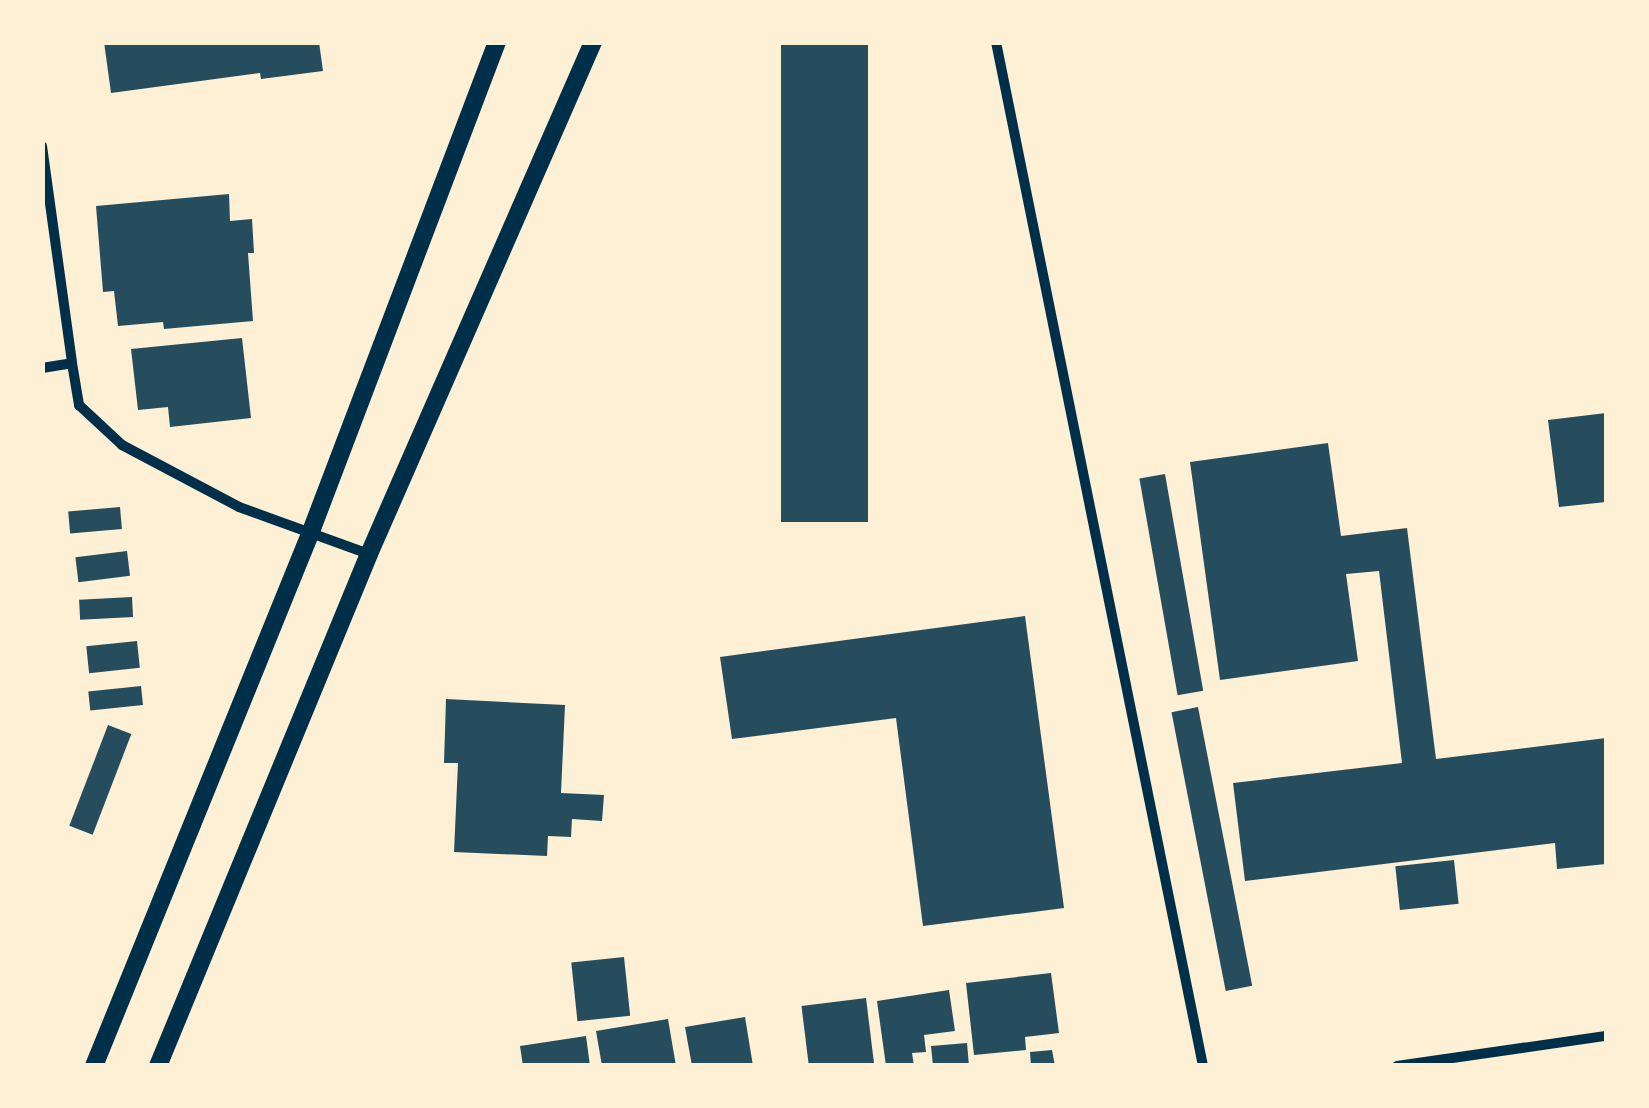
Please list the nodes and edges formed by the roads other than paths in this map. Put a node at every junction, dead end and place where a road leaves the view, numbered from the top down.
1 (497, 42) edge
2 (593, 42) edge
3 (996, 42) edge
4 (42, 146) edge
5 (72, 363) junction
6 (42, 368) edge
7 (310, 534) junction
8 (368, 554) junction
9 (1606, 1036) edge
10 (94, 1066) edge
11 (158, 1066) edge
12 (1203, 1066) edge
13 (1397, 1066) edge

1 - 7 street
2 - 8 street
3 - 12 street
4 - 5 street
5 - 6 street
5 - 7 street
7 - 8 street
7 - 10 street
8 - 11 street
9 - 13 street

